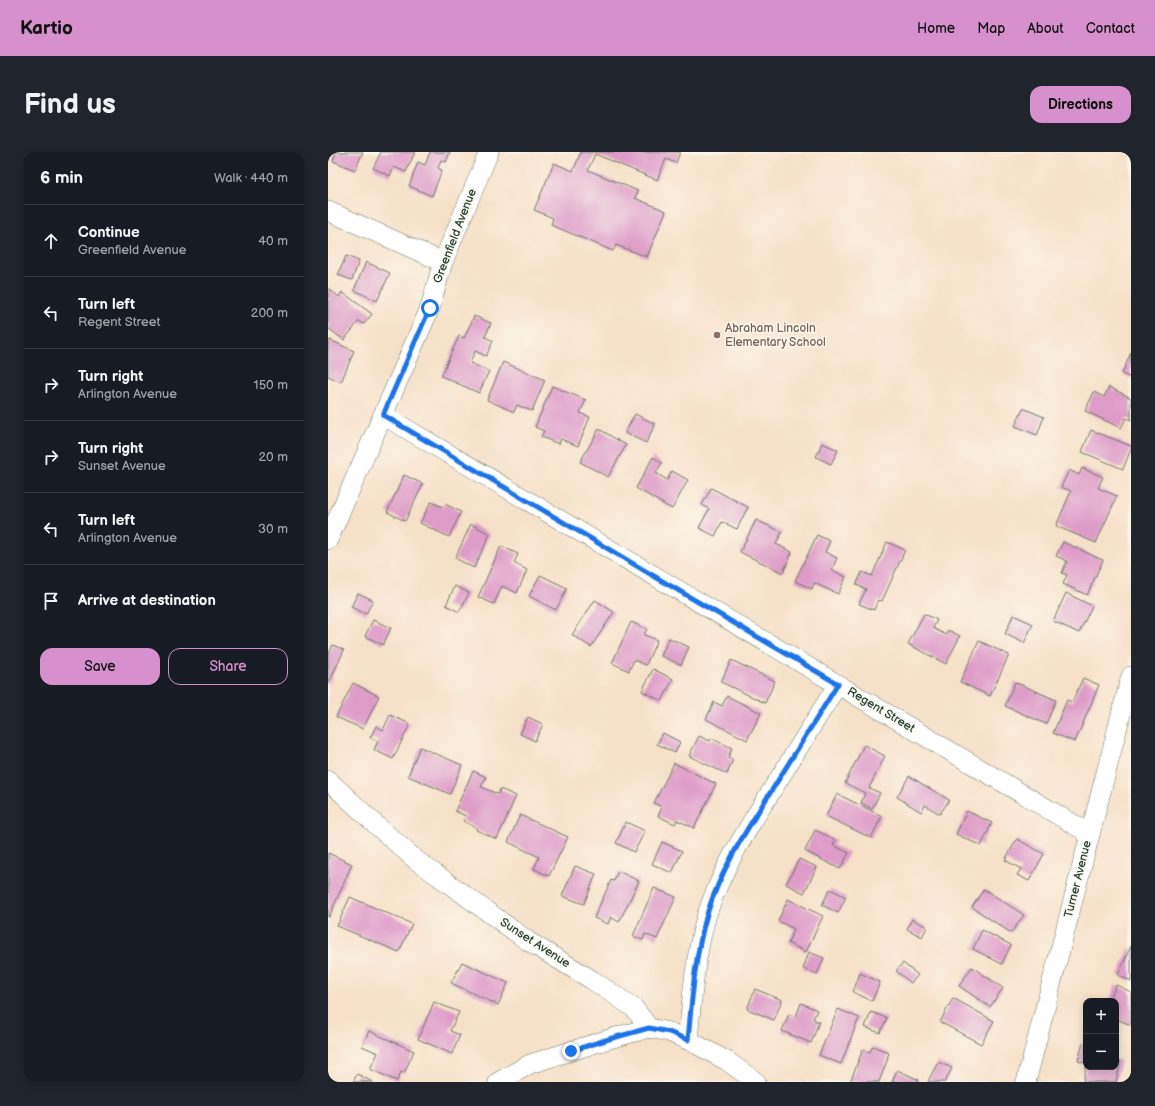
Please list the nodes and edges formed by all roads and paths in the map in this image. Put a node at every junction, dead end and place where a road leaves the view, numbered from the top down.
1 (489, 152) edge
2 (328, 211) edge
3 (443, 262) junction
4 (383, 415) junction
5 (328, 540) edge
6 (1131, 676) edge
7 (838, 684) junction
8 (328, 780) edge
9 (1090, 834) junction
10 (649, 1028) junction
11 (688, 1040) junction
12 (498, 1082) edge
13 (756, 1082) edge
14 (1026, 1082) edge

1 - 3 street, Greenfield Avenue
2 - 3 street
3 - 4 street, Greenfield Avenue
4 - 5 street, Greenfield Avenue
4 - 7 street, Regent Street
6 - 9 street, Turner Avenue
7 - 9 street, Regent Street
7 - 11 street
8 - 10 street, Sunset Avenue
9 - 14 street, Turner Avenue
10 - 11 street
10 - 12 street
11 - 13 street

